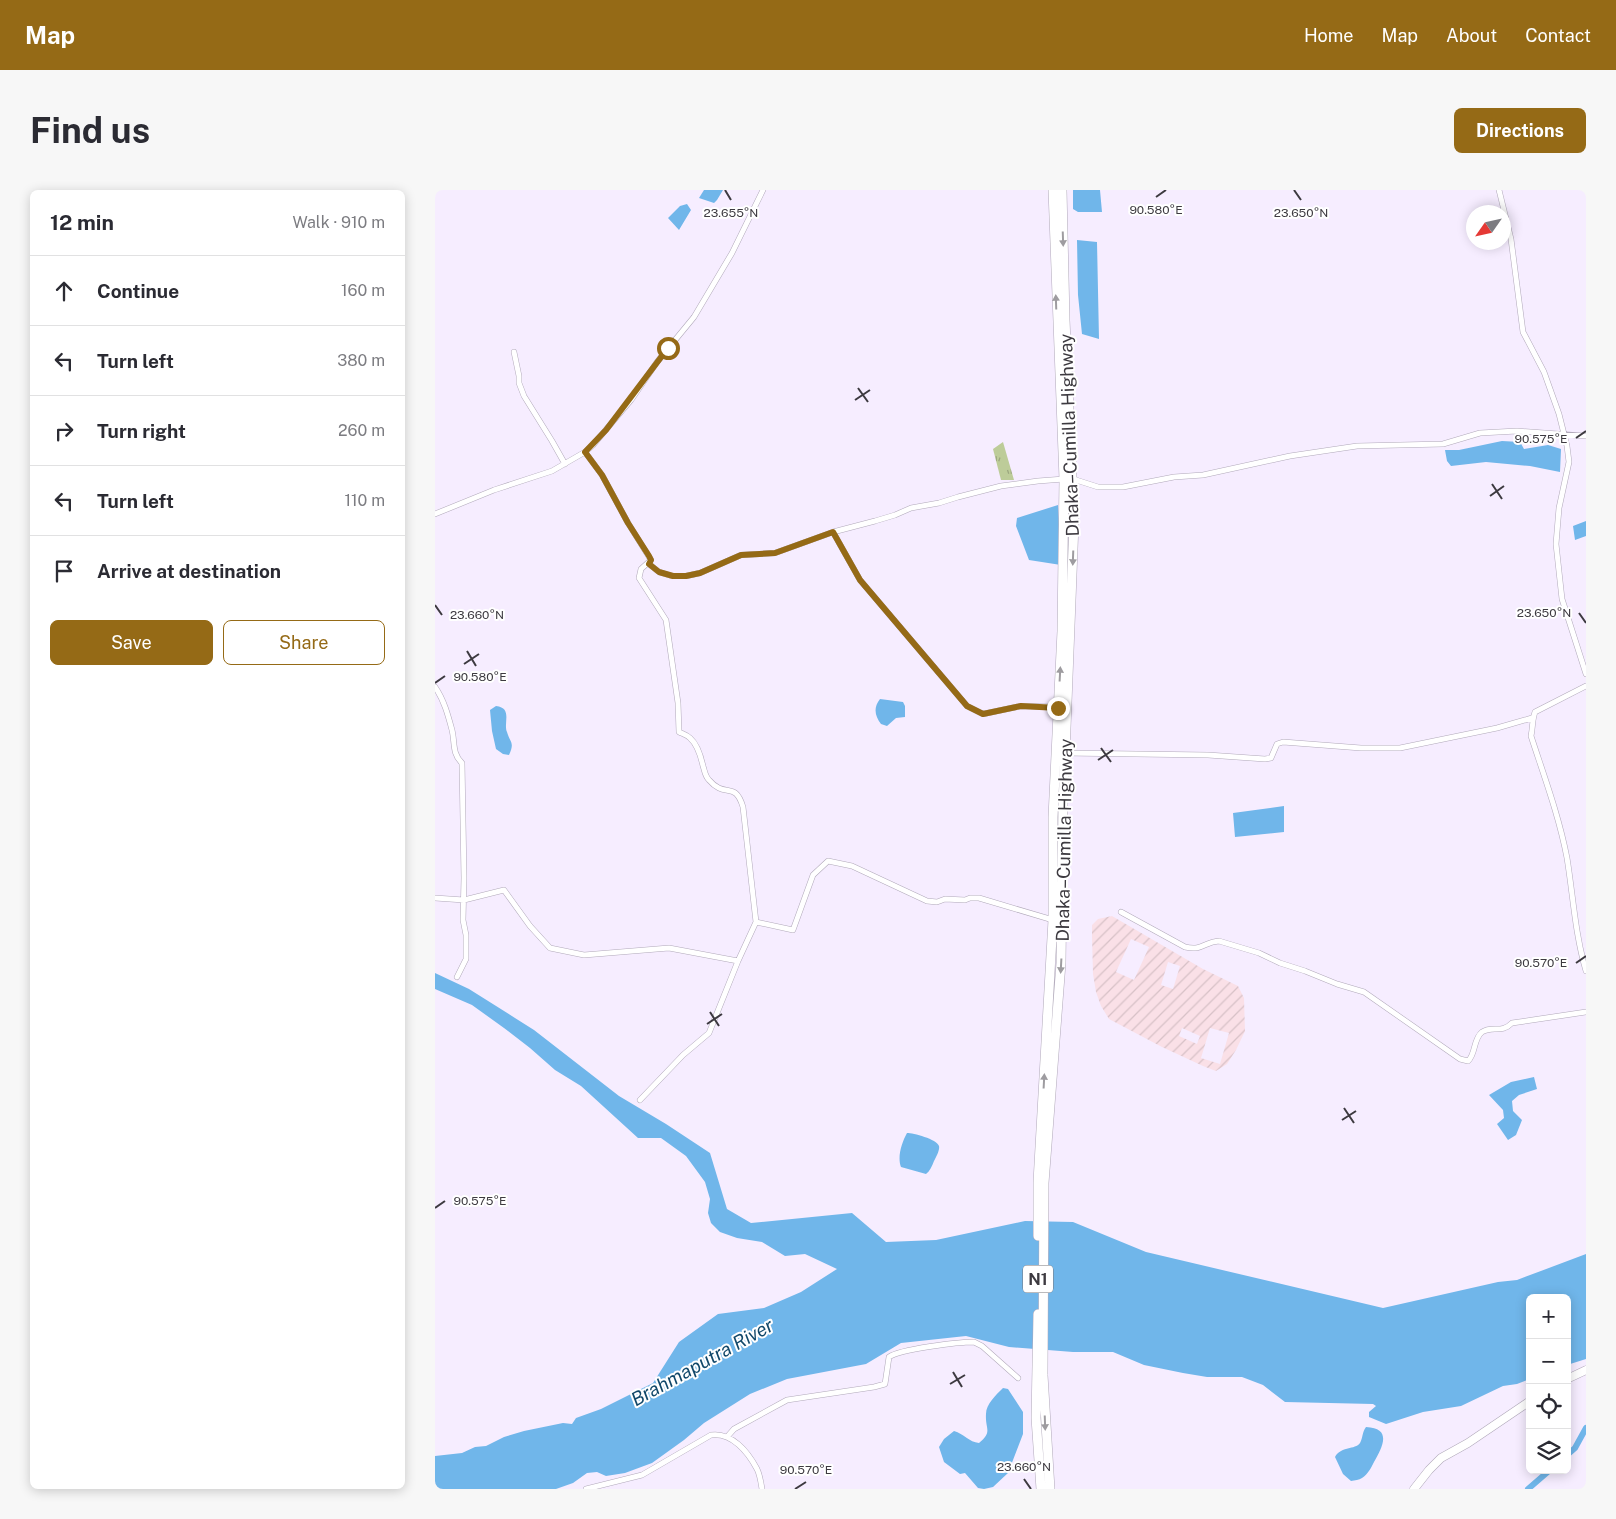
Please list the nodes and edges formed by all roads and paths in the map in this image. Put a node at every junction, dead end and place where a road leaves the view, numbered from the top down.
1 (763, 190) edge
2 (1053, 190) edge
3 (1062, 190) edge
4 (1499, 190) edge
5 (514, 352) dead end
6 (1563, 435) junction
7 (1586, 436) edge
8 (585, 452) junction
9 (565, 464) junction
10 (1069, 479) junction
11 (435, 514) edge
12 (833, 532) junction
13 (649, 564) junction
14 (1586, 674) edge
15 (435, 686) edge
16 (1586, 686) edge
17 (1058, 708) junction
18 (1532, 718) junction
19 (1065, 753) junction
20 (435, 898) edge
21 (464, 900) junction
22 (1121, 912) dead end
23 (1053, 920) junction
24 (756, 922) junction
25 (738, 961) junction
26 (1586, 971) edge
27 (457, 976) dead end
28 (1586, 1012) edge
29 (640, 1100) dead end
30 (1041, 1183) junction
31 (1586, 1370) edge
32 (1040, 1375) junction
33 (1571, 1377) edge
34 (1018, 1378) dead end
35 (1526, 1404) edge
36 (727, 1437) junction
37 (586, 1489) edge
38 (762, 1489) edge
39 (1041, 1489) edge
40 (1049, 1489) edge
41 (1414, 1489) edge

1 - 8 street
10 -> 2 highway, Dhaka–Cumilla Highway / N1
3 -> 10 highway, Dhaka–Cumilla Highway / N1
4 - 6 street
5 - 9 street
6 - 7 street
6 - 10 street
6 - 14 street
8 - 9 street
8 - 13 street
9 - 11 street
10 - 12 street
17 -> 10 highway, Dhaka–Cumilla Highway / N1
10 -> 19 highway, Dhaka–Cumilla Highway / N1
12 - 13 street
12 - 17 street
13 - 24 street
15 - 21 street
16 - 18 street
17 - 23 highway, Dhaka–Cumilla Highway / N1
18 - 19 street
18 - 26 street
19 -> 30 highway, Dhaka–Cumilla Highway / N1
20 - 21 street
21 - 25 street
21 - 27 street
22 - 28 street
23 - 24 street
30 -> 23 highway, Dhaka–Cumilla Highway / N1
24 - 25 street
25 - 29 street
30 - 32 highway, Dhaka–Cumilla Highway / N1
31 - 33 main road
32 - 39 highway, Dhaka–Cumilla Highway / N1
32 -> 40 highway, Dhaka–Cumilla Highway / N1
34 - 36 street
35 - 41 main road
36 - 37 street
36 - 38 street

